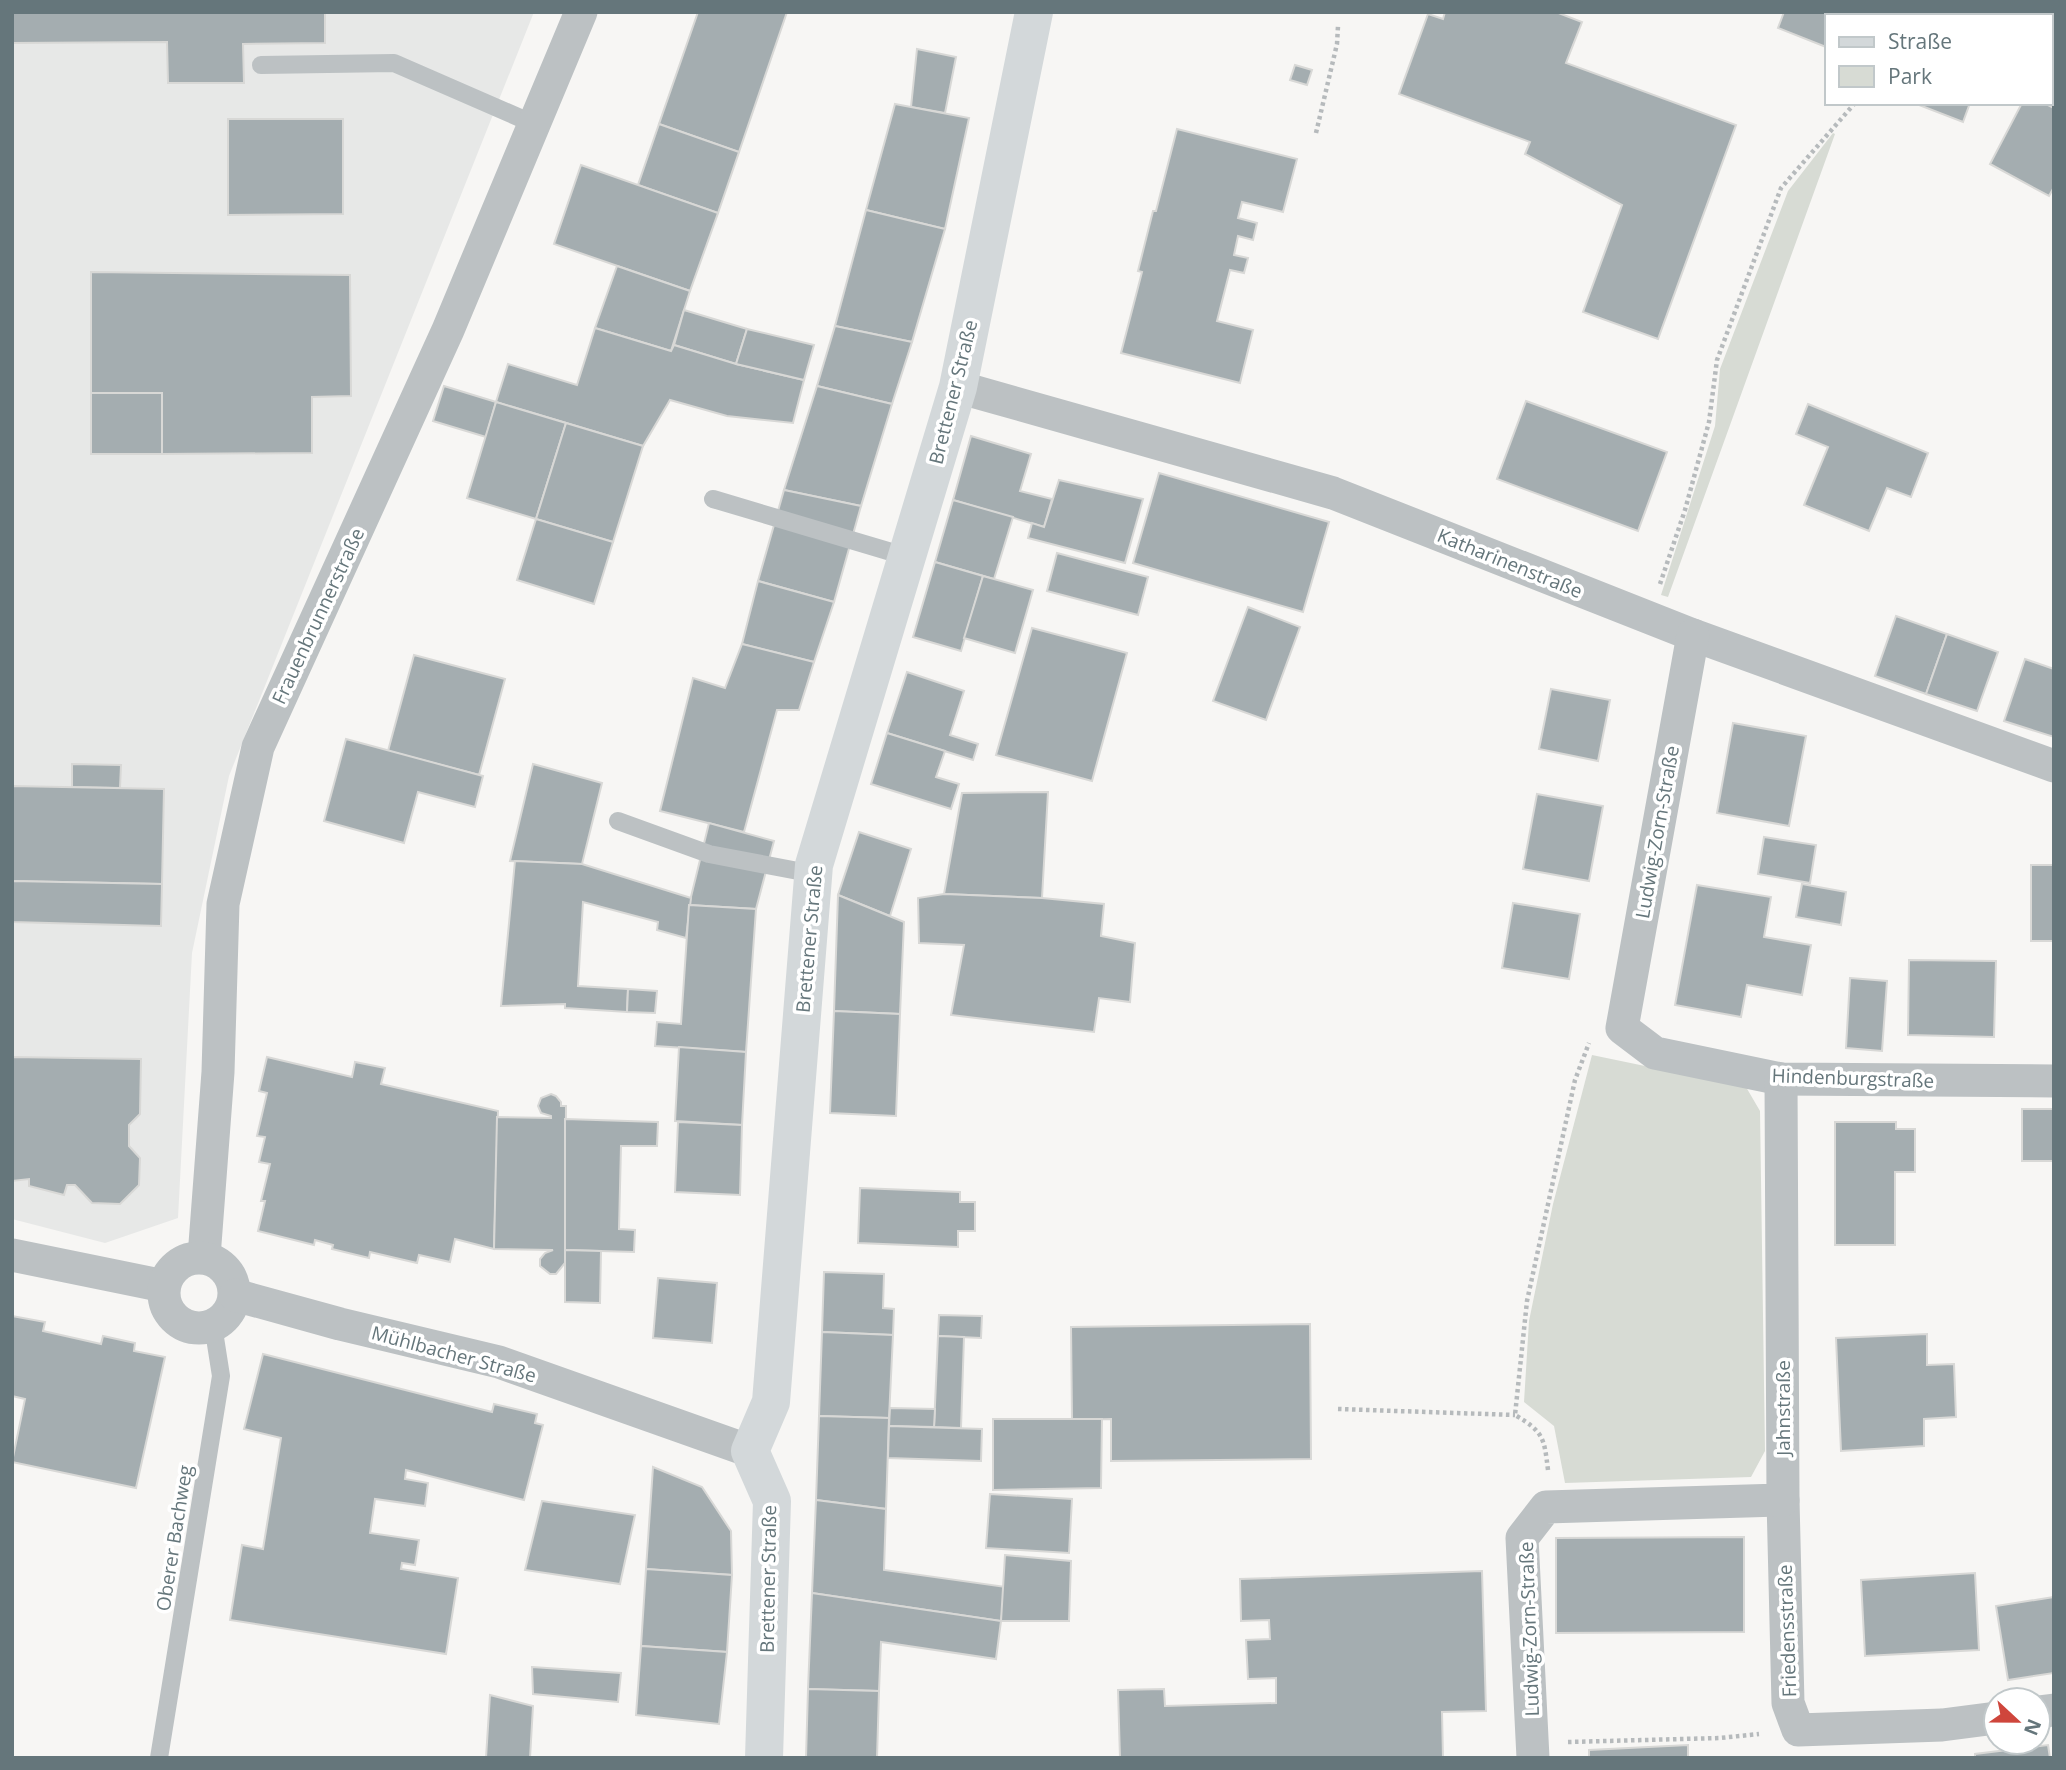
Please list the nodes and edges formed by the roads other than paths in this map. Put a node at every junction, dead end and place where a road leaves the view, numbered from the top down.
1 (581, 12) edge
2 (1034, 12) edge
3 (261, 65) dead end
4 (534, 124) junction
5 (958, 387) junction
6 (713, 499) dead end
7 (908, 557) junction
8 (1693, 635) junction
9 (2054, 766) edge
10 (618, 821) dead end
11 (814, 874) junction
12 (1622, 1028) joint
13 (1781, 1079) junction
14 (2054, 1081) edge
15 (12, 1255) edge
16 (204, 1257) junction
17 (164, 1286) junction
18 (235, 1295) junction
19 (214, 1325) junction
20 (750, 1451) junction
21 (1783, 1500) junction
22 (1982, 1720) edge
23 (1533, 1751) edge
24 (159, 1758) edge
25 (764, 1758) edge

1 - 4 street, Frauenbrunnerstraße
2 - 5 street, Brettener Straße
3 - 4 lane
4 - 16 street, Frauenbrunnerstraße
5 - 7 street, Brettener Straße
5 - 8 street, Katharinenstraße
6 - 7 lane
7 - 11 street, Brettener Straße
8 - 9 street, Katharinenstraße
8 - 12 street, Ludwig-Zorn-Straße
10 - 11 lane
11 - 20 street, Brettener Straße
12 - 13 street, Hindenburgstraße
13 - 14 street, Hindenburgstraße
13 - 21 street, Jahnstraße
15 - 17 street
16 - 17 street
16 - 18 street
17 - 19 street
18 - 19 street
18 - 20 street, Mühlbacher Straße
19 - 24 lane, Oberer Bachweg
20 - 25 street, Brettener Straße
21 - 22 street, Friedensstraße
21 - 23 street, Ludwig-Zorn-Straße

